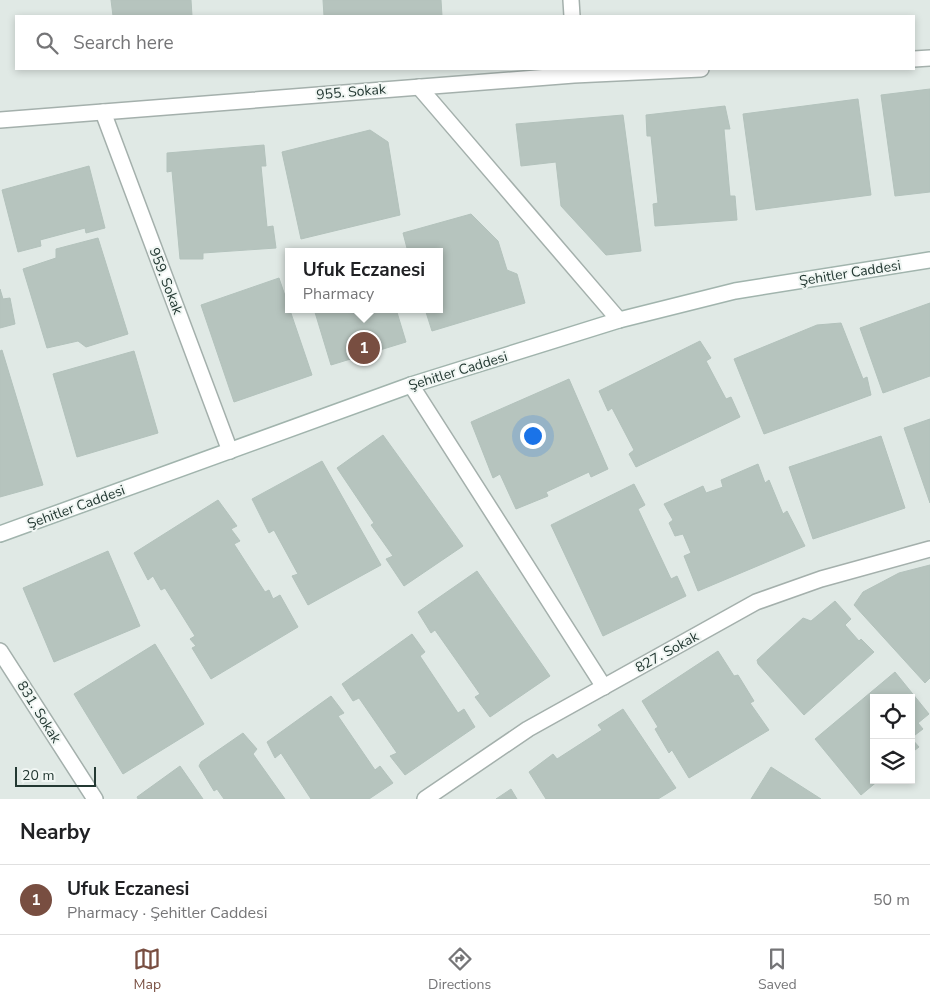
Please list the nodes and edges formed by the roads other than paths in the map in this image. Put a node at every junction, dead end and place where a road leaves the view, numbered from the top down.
1 (571, 0) edge
2 (572, 15) edge
3 (930, 58) edge
4 (915, 59) edge
5 (659, 70) edge
6 (574, 72) edge
7 (420, 87) junction
8 (103, 112) junction
9 (0, 120) edge
10 (930, 260) edge
11 (620, 320) junction
12 (411, 385) junction
13 (230, 451) junction
14 (0, 534) edge
15 (930, 549) edge
16 (0, 650) edge
17 (604, 687) junction
18 (94, 799) edge
19 (425, 799) edge

1 - 2 street
3 - 4 street
5 - 6 street, 955. Sokak
6 - 7 street, 955. Sokak
7 - 8 street, 955. Sokak
7 - 11 street
8 - 9 street, 955. Sokak
8 - 13 street, 959. Sokak
10 - 11 street, Şehitler Caddesi
11 - 12 street, Şehitler Caddesi
12 - 13 street, Şehitler Caddesi
12 - 17 street
13 - 14 street, Şehitler Caddesi
15 - 17 street, 827. Sokak
16 - 18 street, 831. Sokak
17 - 19 street, 827. Sokak

